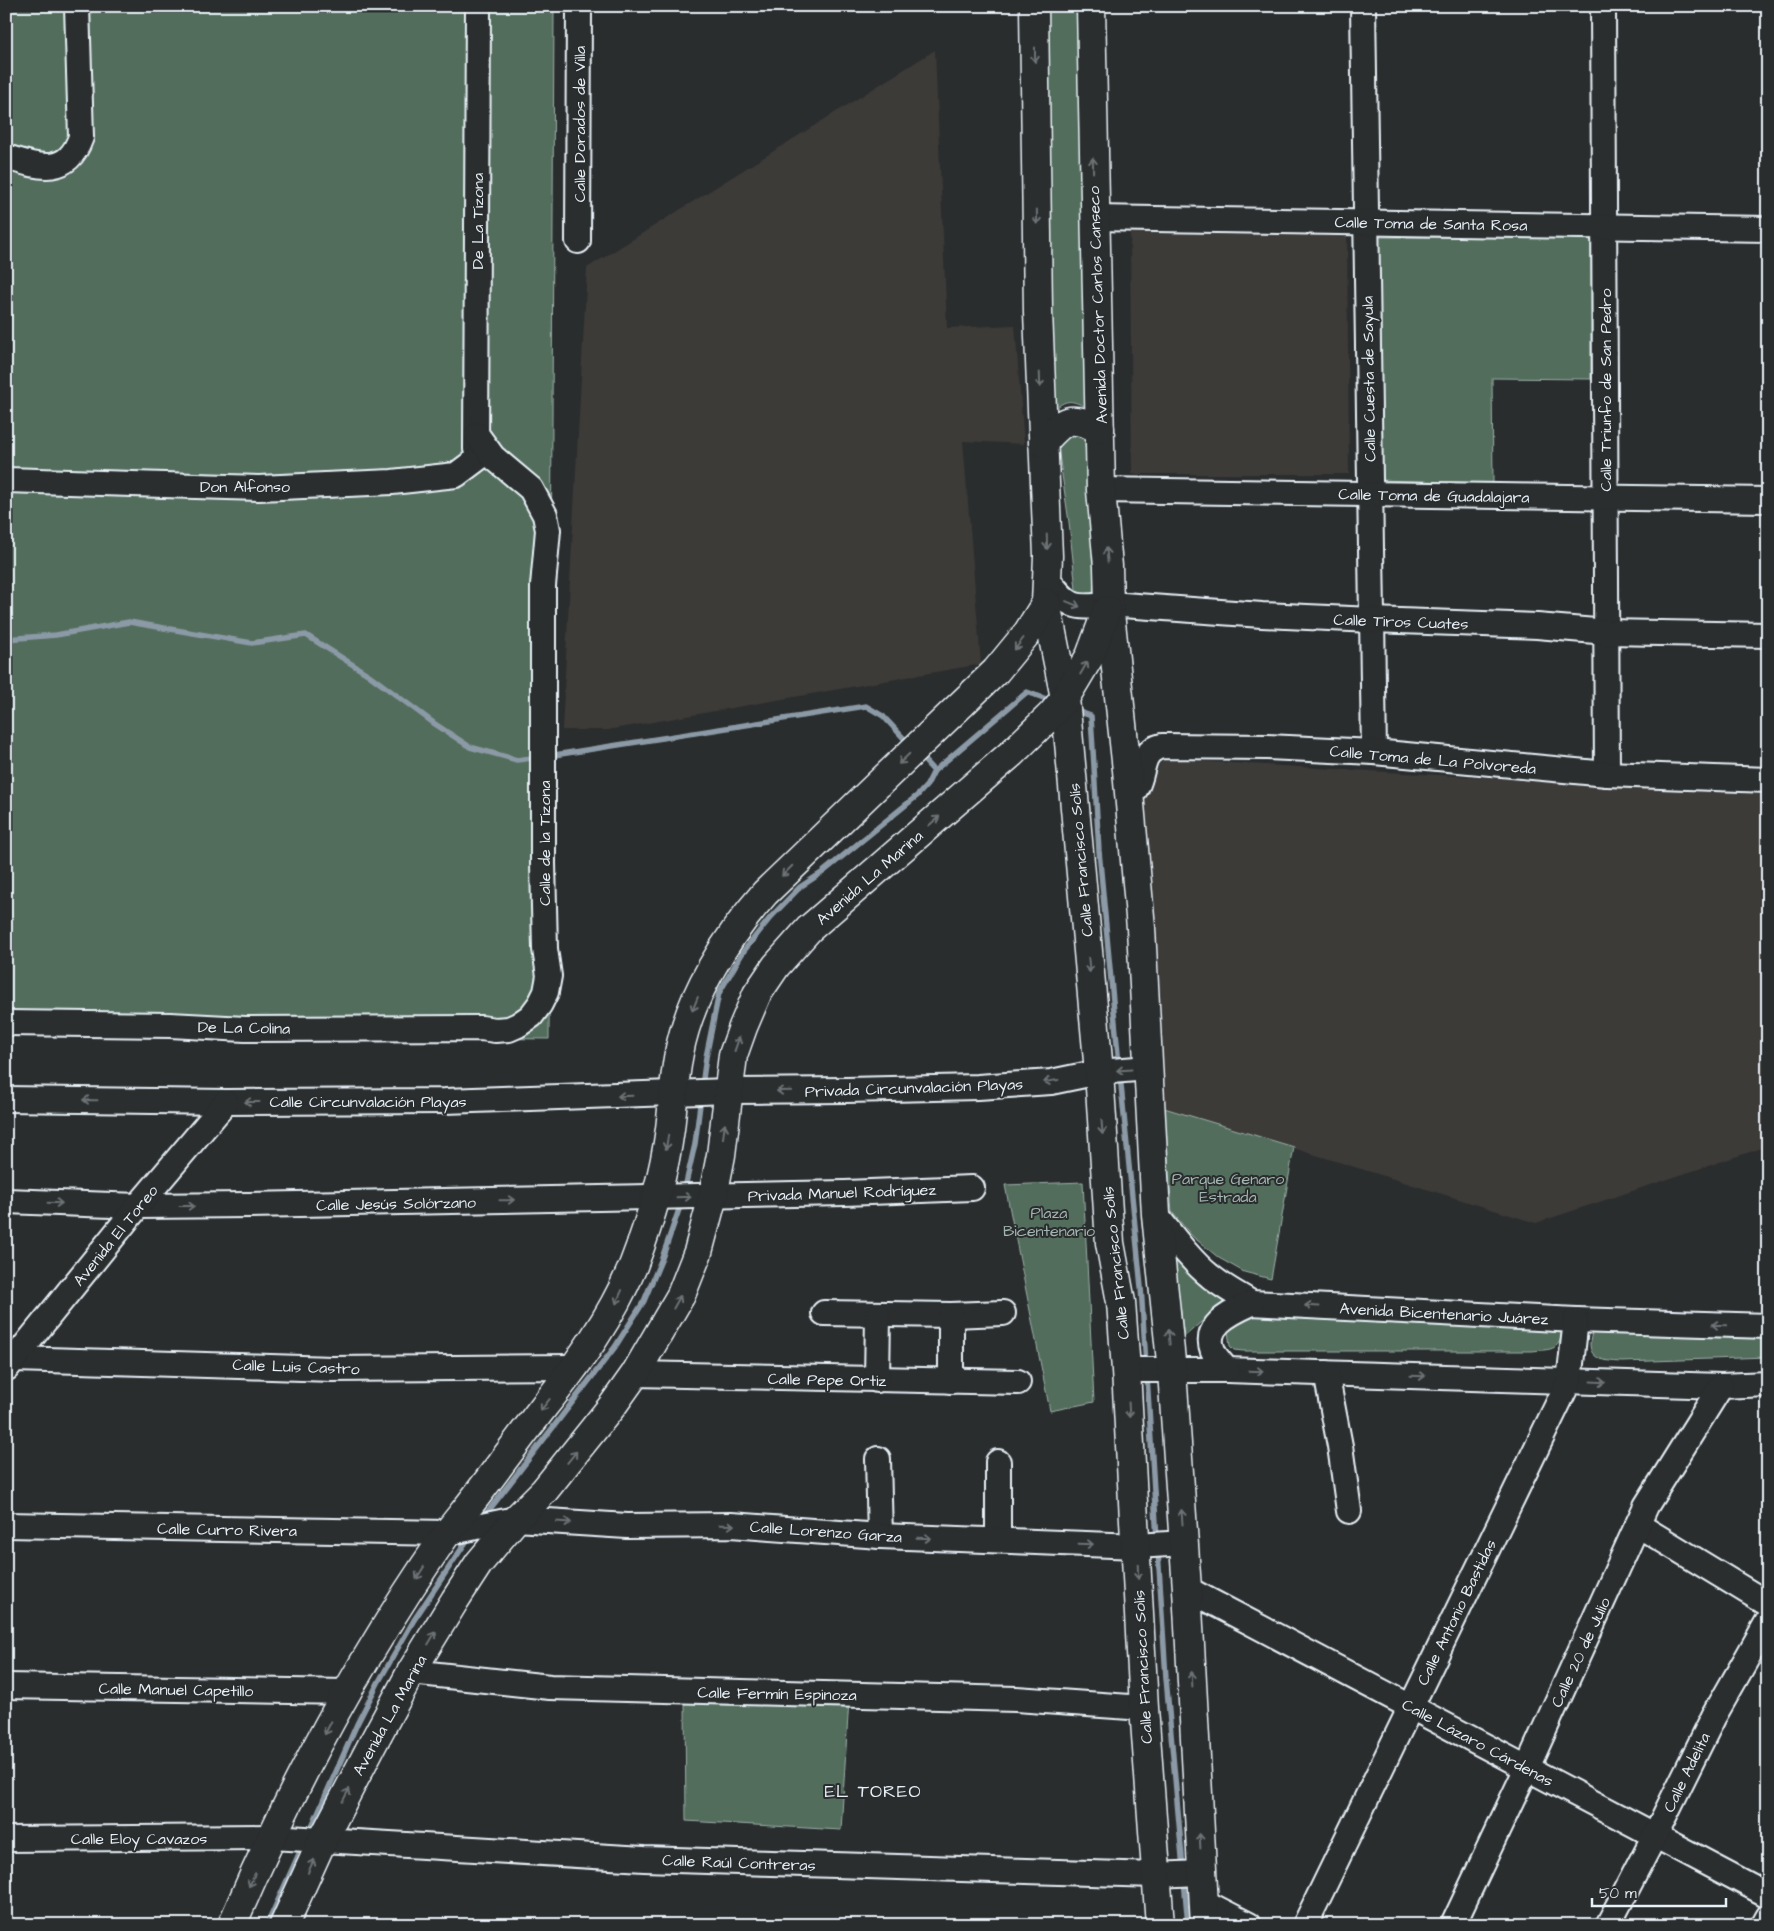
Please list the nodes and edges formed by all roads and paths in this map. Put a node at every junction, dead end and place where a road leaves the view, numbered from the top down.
1 (77, 6) edge
2 (478, 6) edge
3 (579, 6) edge
4 (1034, 6) edge
5 (1090, 6) edge
6 (1363, 6) edge
7 (1603, 6) edge
8 (6, 157) edge
9 (1094, 218) junction
10 (1366, 222) junction
11 (1604, 226) junction
12 (1768, 229) edge
13 (578, 242) dead end
14 (1100, 429) junction
15 (1043, 443) junction
16 (481, 448) junction
17 (6, 480) edge
18 (1101, 490) junction
19 (1370, 494) junction
20 (1606, 498) junction
21 (1768, 500) edge
22 (1047, 591) junction
23 (1109, 604) junction
24 (1372, 620) junction
25 (1607, 632) junction
26 (1768, 636) edge
27 (1066, 706) junction
28 (1374, 752) junction
29 (1607, 774) junction
30 (1768, 780) edge
31 (1128, 783) junction
32 (6, 1022) edge
33 (481, 1028) joint
34 (1150, 1068) junction
35 (1099, 1072) junction
36 (729, 1092) junction
37 (673, 1094) junction
38 (6, 1099) edge
39 (226, 1102) junction
40 (972, 1188) dead end
41 (713, 1196) junction
42 (654, 1198) junction
43 (6, 1201) edge
44 (138, 1206) junction
45 (1156, 1215) junction
46 (1252, 1302) junction
47 (824, 1313) dead end
48 (1003, 1313) dead end
49 (878, 1314) junction
50 (951, 1315) junction
51 (1576, 1320) junction
52 (1768, 1326) edge
53 (11, 1364) edge
54 (576, 1367) junction
55 (1126, 1370) junction
56 (1227, 1370) junction
57 (1172, 1371) junction
58 (1326, 1373) junction
59 (635, 1374) junction
60 (877, 1380) junction
61 (951, 1381) junction
62 (1569, 1381) junction
63 (1018, 1382) dead end
64 (1768, 1384) edge
65 (1721, 1386) junction
66 (878, 1459) dead end
67 (998, 1462) dead end
68 (1349, 1511) dead end
69 (516, 1519) junction
70 (6, 1525) edge
71 (1638, 1525) junction
72 (447, 1533) junction
73 (880, 1536) junction
74 (998, 1540) junction
75 (1184, 1543) junction
76 (1137, 1546) junction
77 (1188, 1589) junction
78 (1768, 1604) edge
79 (1768, 1621) edge
80 (411, 1672) junction
81 (6, 1686) edge
82 (346, 1692) junction
83 (1411, 1706) junction
84 (1144, 1708) junction
85 (1527, 1768) junction
86 (1655, 1835) junction
87 (272, 1837) junction
88 (6, 1838) edge
89 (323, 1839) junction
90 (1201, 1873) junction
91 (1155, 1875) junction
92 (1768, 1895) edge
93 (1204, 1913) edge
94 (1768, 1916) edge
95 (232, 1925) edge
96 (284, 1925) edge
97 (1160, 1925) edge
98 (1249, 1925) edge
99 (1305, 1925) edge
100 (1453, 1925) edge
101 (1608, 1925) edge
102 (1763, 1925) edge

1 - 8 street
2 - 16 street, De La Tizona
3 - 13 street, Calle Dorados de Villa
4 -> 15 main road
9 -> 5 main road, Avenida Doctor Carlos Canseco
6 - 10 street, Calle Cuesta de Sayula
7 - 11 street, Calle Triunfo de San Pedro
9 - 10 street, Calle Toma de Santa Rosa
9 - 14 main road, Avenida Doctor Carlos Canseco
10 - 11 street, Calle Toma de Santa Rosa
10 - 19 street, Calle Cuesta de Sayula
11 - 12 street, Calle Toma de Santa Rosa
11 - 20 street, Calle Triunfo de San Pedro
14 - 15 main road
14 - 18 main road, Avenida Doctor Carlos Canseco
15 -> 22 main road
16 - 17 street, Don Alfonso
16 - 33 street, Calle de la Tizona
18 - 19 street, Calle Toma de Guadalajara
23 -> 18 main road, Avenida Doctor Carlos Canseco
19 - 20 street, Calle Toma de Guadalajara
19 - 24 street, Calle Cuesta de Sayula
20 - 21 street, Calle Toma de Guadalajara
20 - 25 street, Calle Triunfo de San Pedro
22 -> 23 street, Calle Tiros Cuates
22 - 27 main road, Calle Francisco Solís
22 -> 37 main road
23 - 24 street, Calle Tiros Cuates
27 -> 23 main road, Avenida La Marina
23 - 31 main road
24 - 25 street, Calle Tiros Cuates
24 - 28 street, Calle Cuesta de Sayula
25 - 26 street, Calle Tiros Cuates
25 - 29 street, Calle Triunfo de San Pedro
27 -> 35 main road, Calle Francisco Solís
36 -> 27 main road, Avenida La Marina
28 - 29 street, Calle Toma de La Polvoreda
28 - 31 street, Calle Toma de La Polvoreda
29 - 30 street, Calle Toma de La Polvoreda
31 - 34 main road
32 - 33 street, De La Colina
34 -> 35 street, Privada Circunvalación Playas
34 - 45 main road
35 -> 36 street, Privada Circunvalación Playas
35 -> 55 main road, Calle Francisco Solís
36 - 37 street, Calle Circunvalación Playas
41 -> 36 main road, Avenida La Marina
37 -> 39 street, Calle Circunvalación Playas
37 -> 42 main road
39 -> 38 street, Calle Circunvalación Playas
39 - 44 street, Avenida El Toreo
40 - 41 street, Privada Manuel Rodríguez
42 -> 41 street
59 -> 41 main road, Avenida La Marina
44 -> 42 street, Calle Jesús Solórzano
42 -> 54 main road
43 -> 44 street, Calle Jesús Solórzano
44 - 53 street, Avenida El Toreo
45 - 46 street, Avenida Bicentenario Juárez
57 -> 45 main road
51 -> 46 street, Avenida Bicentenario Juárez
46 - 56 street
47 - 49 street
48 - 50 street
49 - 50 street
49 - 60 street
50 - 61 street
52 -> 51 street, Avenida Bicentenario Juárez
51 - 62 street, Calle Antonio Bastidas
53 - 54 street, Calle Luis Castro
54 -> 72 main road
55 - 57 street
55 -> 76 main road, Calle Francisco Solís
56 - 57 street
56 -> 58 street
75 -> 57 main road
58 -> 62 street
58 - 68 street
59 - 60 street, Calle Pepe Ortiz
69 -> 59 main road, Avenida La Marina
60 - 61 street, Calle Pepe Ortiz
61 - 63 street, Calle Pepe Ortiz
62 -> 65 street
62 - 83 street, Calle Antonio Bastidas
64 - 65 street
65 - 71 street, Calle 20 de Julio
66 - 73 street
67 - 74 street
69 - 72 street
69 -> 73 street, Calle Lorenzo Garza
80 -> 69 main road, Avenida La Marina
70 - 72 street, Calle Curro Rivera
71 - 78 street
71 - 85 street, Calle 20 de Julio
72 -> 82 main road
73 -> 74 street, Calle Lorenzo Garza
74 -> 76 street, Calle Lorenzo Garza
75 - 76 street, Calle Lorenzo Garza
75 - 77 main road
76 -> 84 main road, Calle Francisco Solís
77 - 83 street, Calle Lázaro Cárdenas
90 -> 77 main road
79 - 86 street, Calle Adelita
80 - 84 street, Calle Fermín Espinoza
89 -> 80 main road, Avenida La Marina
81 - 82 street, Calle Manuel Capetillo
82 -> 87 main road
83 - 85 street, Calle Lázaro Cárdenas
83 - 99 street, Calle Antonio Bastidas
84 - 91 main road, Calle Francisco Solís
85 - 86 street, Calle Lázaro Cárdenas
85 - 100 street, Calle 20 de Julio
86 - 92 street, Calle Lázaro Cárdenas
86 - 101 street, Calle Adelita
87 - 88 street, Calle Eloy Cavazos
87 - 89 street, Calle Eloy Cavazos
87 -> 95 main road
89 - 91 street, Calle Raúl Contreras
96 -> 89 main road, Avenida La Marina
90 - 91 street, Calle Raúl Contreras
90 - 93 main road
91 - 97 main road, Calle Francisco Solís
93 - 98 street
94 - 102 street

